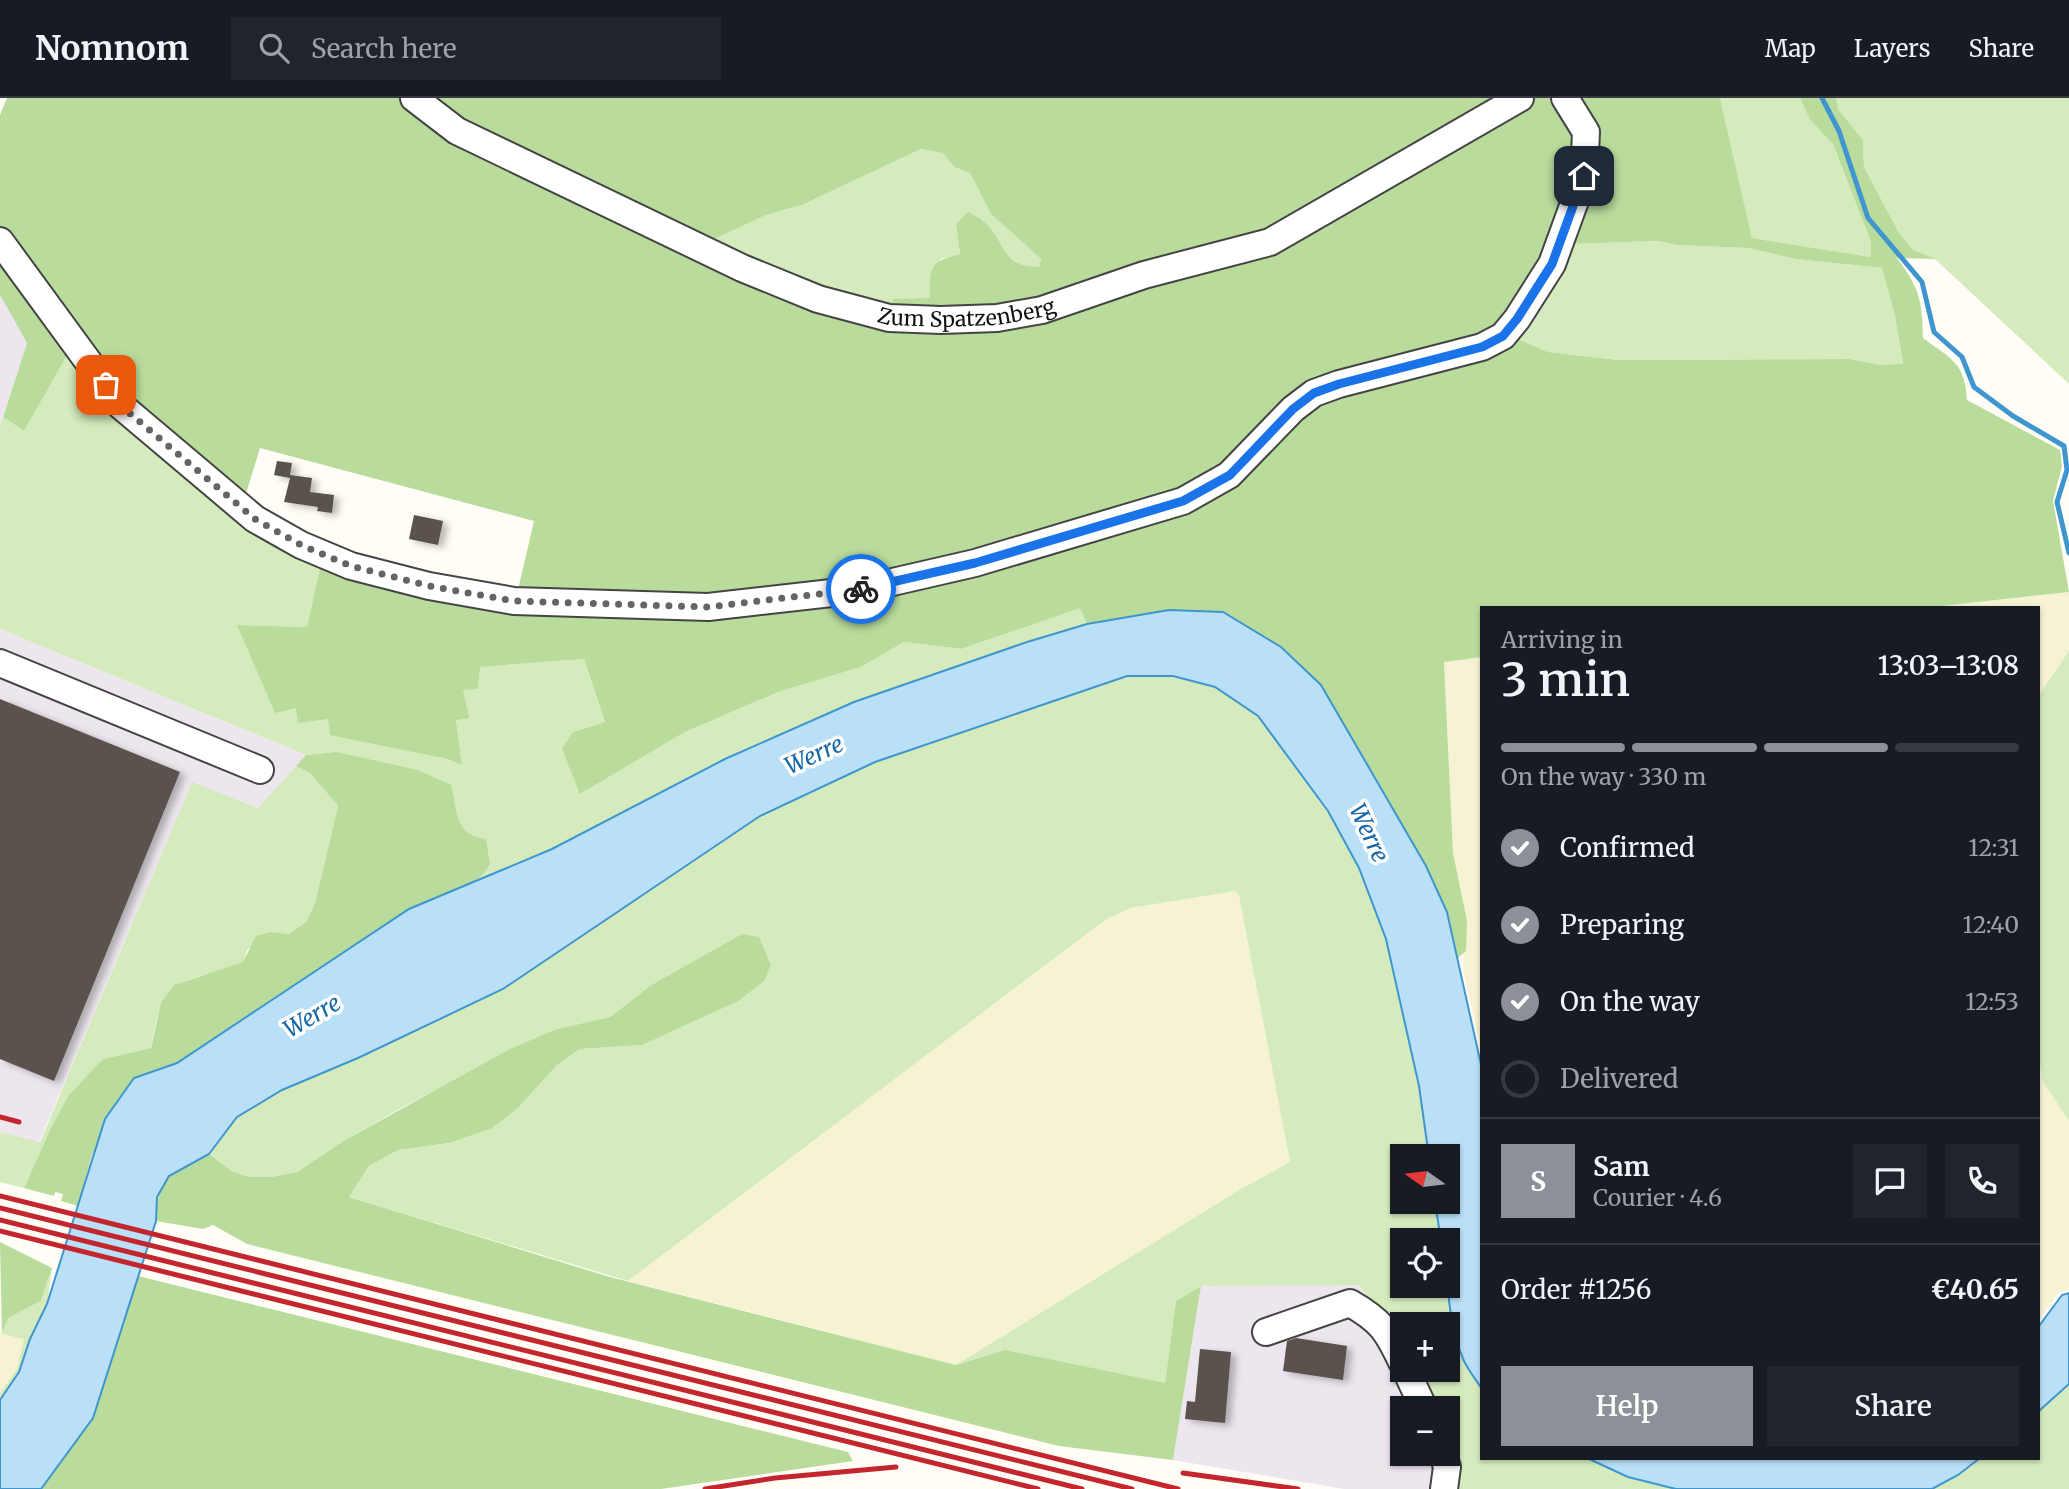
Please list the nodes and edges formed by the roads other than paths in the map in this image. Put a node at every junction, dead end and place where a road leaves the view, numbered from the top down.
1 (414, 98) edge
2 (1520, 98) edge
3 (1565, 98) edge
4 (0, 241) edge
5 (0, 663) edge
6 (260, 770) dead end
7 (1266, 1332) dead end
8 (1390, 1336) edge

1 - 2 street, Zum Spatzenberg
3 - 4 street
5 - 6 street
7 - 8 street

